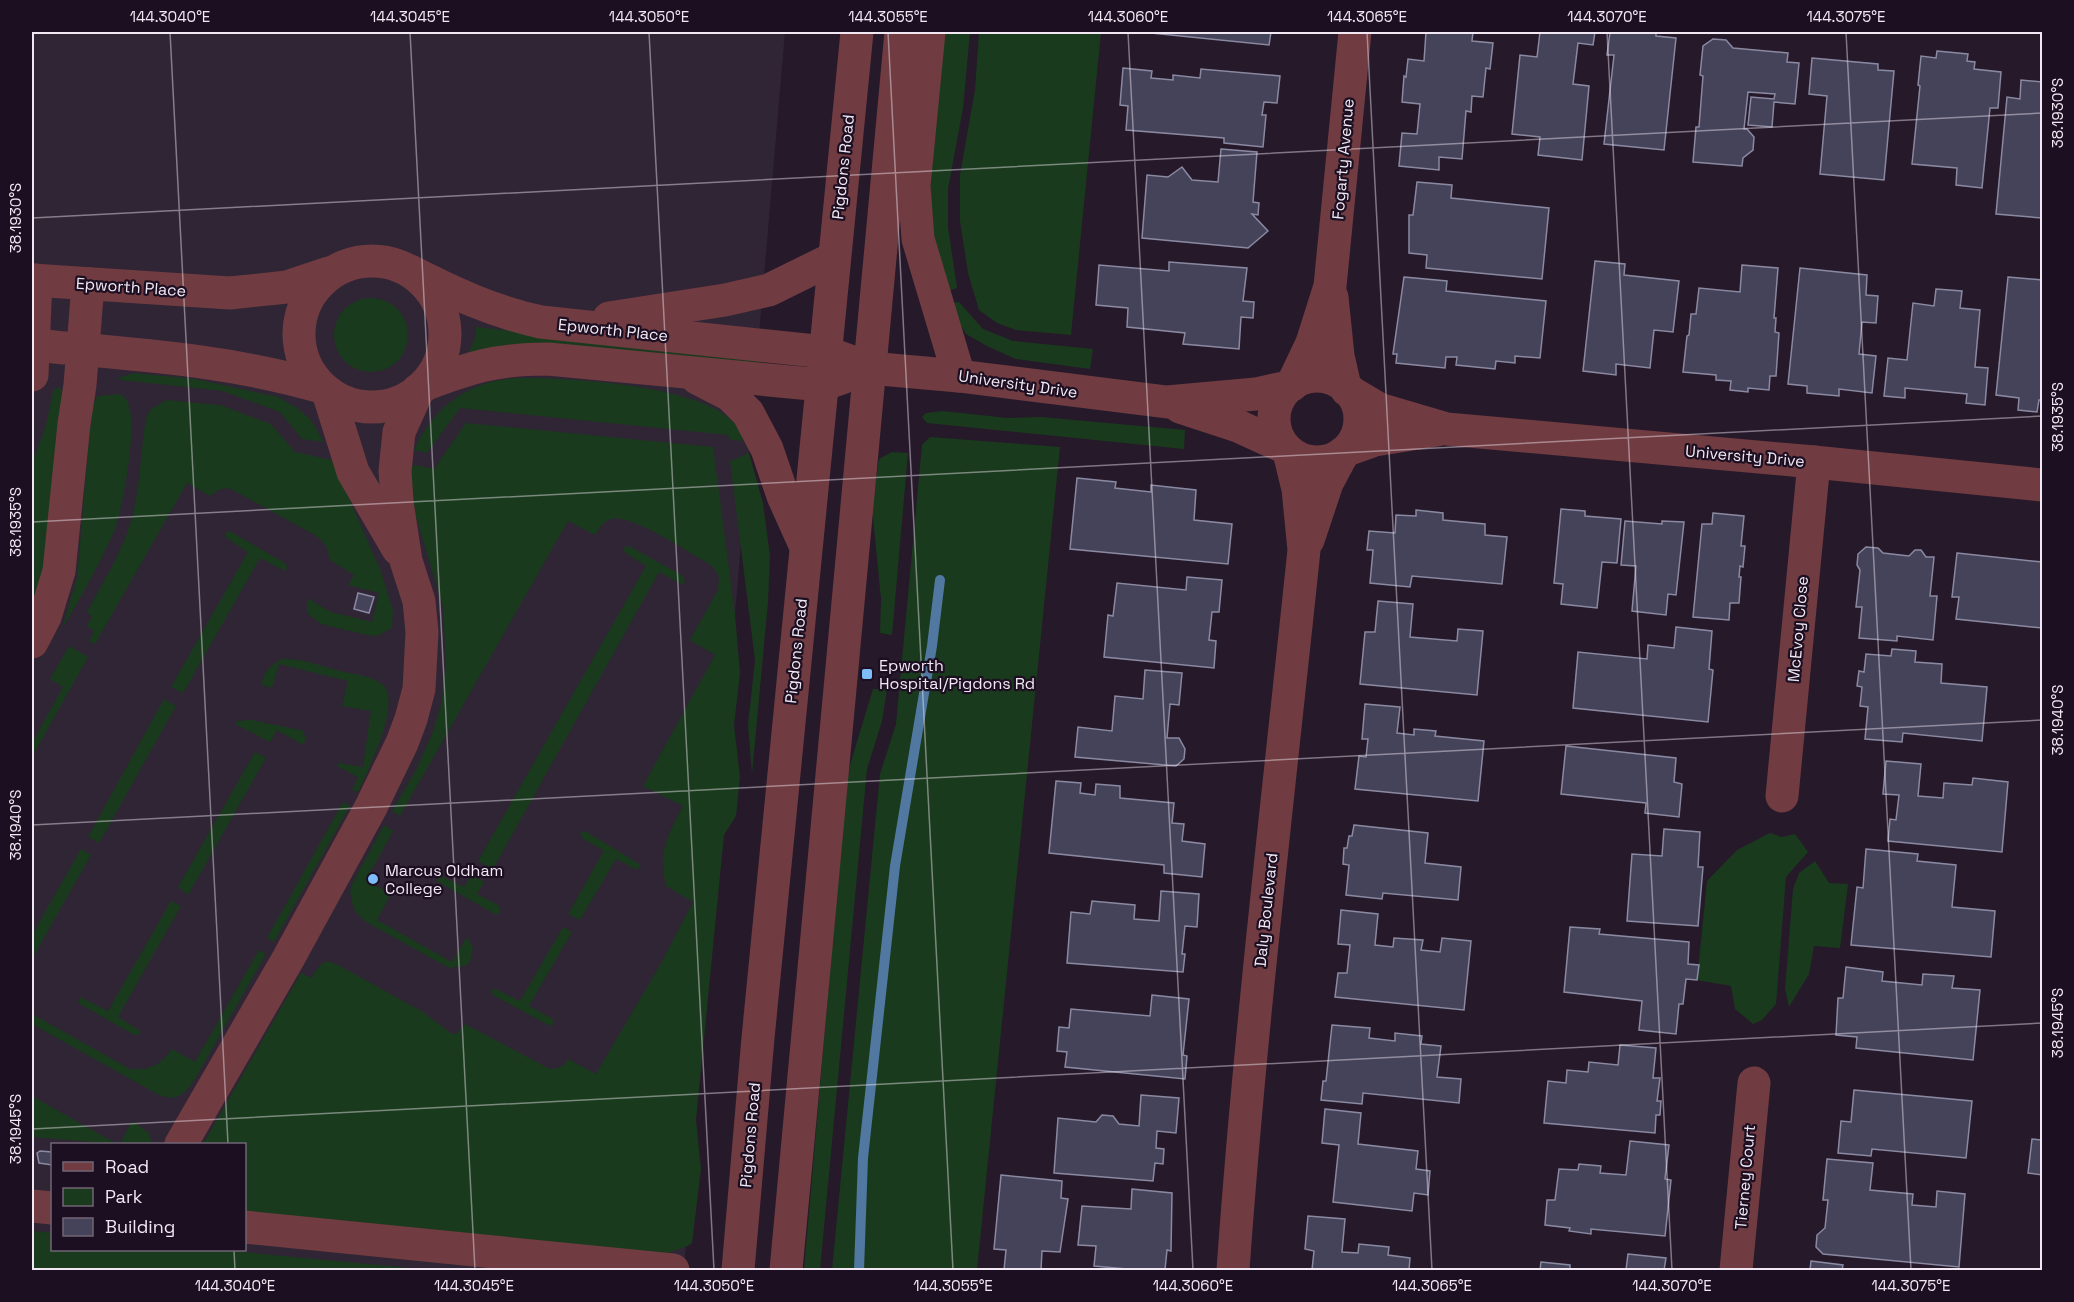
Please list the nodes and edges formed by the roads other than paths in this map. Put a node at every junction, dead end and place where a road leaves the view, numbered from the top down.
1 (857, 32) edge
2 (901, 32) edge
3 (929, 32) edge
4 (1355, 32) edge
5 (834, 258) junction
6 (335, 270) junction
7 (410, 272) junction
8 (34, 280) edge
9 (88, 284) junction
10 (1330, 286) junction
11 (554, 324) junction
12 (82, 349) junction
13 (825, 352) junction
14 (32, 355) edge
15 (869, 368) junction
16 (687, 373) junction
17 (959, 376) junction
18 (822, 385) junction
19 (1290, 386) junction
20 (421, 387) junction
21 (1346, 388) junction
22 (325, 389) junction
23 (1167, 402) junction
24 (1448, 429) junction
25 (1286, 449) junction
26 (1345, 452) junction
27 (1814, 462) junction
28 (2043, 486) edge
29 (806, 550) junction
30 (1304, 550) junction
31 (406, 561) junction
32 (32, 642) edge
33 (1782, 796) dead end
34 (1754, 1083) dead end
35 (182, 1143) edge
36 (32, 1206) edge
37 (51, 1208) edge
38 (246, 1227) edge
39 (673, 1270) edge
40 (738, 1270) edge
41 (786, 1270) edge
42 (1233, 1270) edge
43 (1736, 1270) edge

1 - 5 street, Pigdons Road
2 - 15 street
3 - 17 street
4 - 10 street, Fogarty Avenue
5 - 11 street
5 - 13 street, Pigdons Road
6 - 7 street
6 - 9 street, Epworth Place
6 - 22 street
7 - 11 street, Epworth Place
7 - 20 street
8 - 9 street, Epworth Place
8 - 14 street
9 - 12 street
10 - 19 street
10 - 21 street
11 - 13 street, Epworth Place
12 - 14 street
12 - 22 street
12 - 32 street
13 - 15 street, University Drive
13 - 18 street, Pigdons Road
15 - 17 street, University Drive
15 - 18 street, University Drive
15 - 41 street
16 - 18 street
16 - 20 street
16 - 29 street
17 - 23 street, University Drive
18 - 29 street, Pigdons Road
19 - 21 street
19 - 23 street, University Drive
19 - 25 street
20 - 22 street
20 - 31 street
21 - 24 street, University Drive
21 - 26 street
22 - 31 street
23 - 25 street, University Drive
24 - 26 street, University Drive
24 - 27 street, University Drive
25 - 26 street
25 - 30 street, Daly Boulevard
26 - 30 street, Daly Boulevard
27 - 28 street, University Drive
27 - 33 street, McEvoy Close
29 - 40 street, Pigdons Road
30 - 42 street, Daly Boulevard
31 - 35 street
34 - 43 street, Tierney Court
36 - 37 street
38 - 39 street

